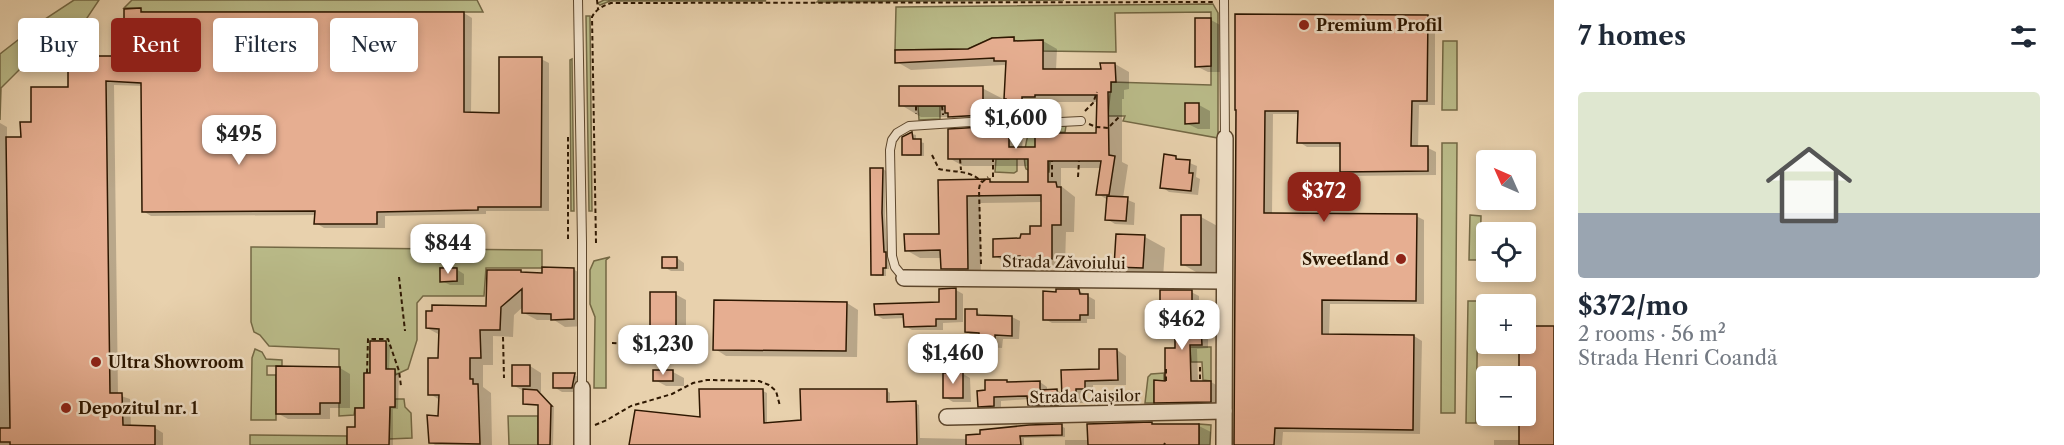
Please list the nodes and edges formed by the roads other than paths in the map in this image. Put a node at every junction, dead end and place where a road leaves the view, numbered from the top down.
1 (578, 0) edge
2 (1224, 1) edge
3 (1077, 121) road end
4 (1225, 138) joint
5 (904, 278) joint
6 (1223, 281) junction
7 (582, 388) joint
8 (1224, 411) junction
9 (947, 417) dead end
10 (582, 438) edge
11 (1224, 445) edge

1 - 7 lane
2 - 4 lane
3 - 5 lane
4 - 6 street
5 - 6 street, Strada Zăvoiului
6 - 8 street
7 - 10 street
8 - 9 street, Strada Caișilor
8 - 11 street

